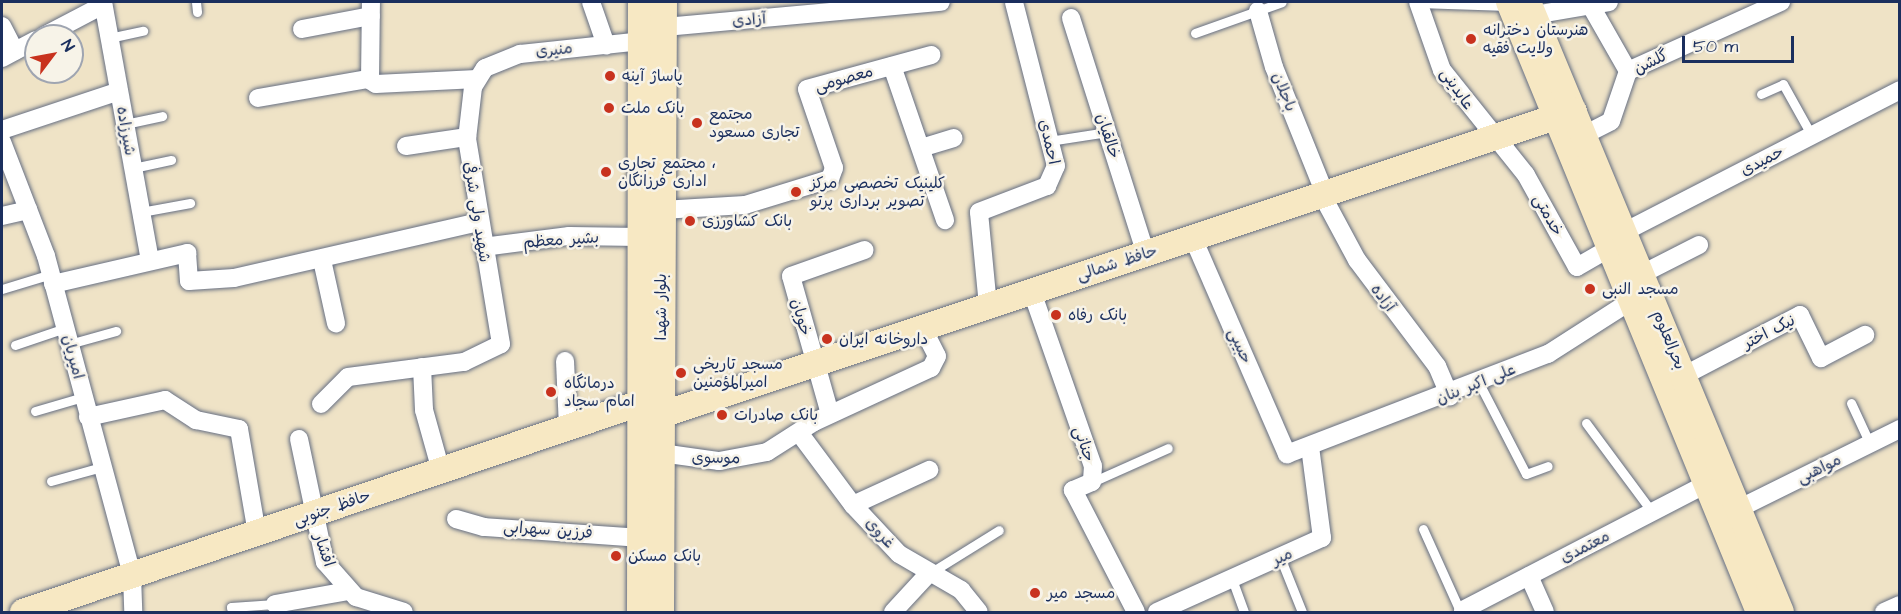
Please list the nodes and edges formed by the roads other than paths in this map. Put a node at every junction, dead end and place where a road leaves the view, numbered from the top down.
1 (591, 2) edge
2 (640, 2) edge
3 (664, 2) edge
4 (941, 2) edge
5 (1014, 2) edge
6 (1282, 2) edge
7 (1418, 2) edge
8 (1781, 2) edge
9 (103, 3) edge
10 (1600, 5) edge
11 (1520, 6) edge
12 (371, 9) edge
13 (1258, 11) junction
14 (1071, 18) dead end
15 (65, 24) edge
16 (2, 26) edge
17 (665, 27) junction
18 (302, 29) dead end
19 (143, 32) dead end
20 (1195, 33) dead end
21 (109, 38) junction
22 (640, 41) junction
23 (606, 45) junction
24 (24, 46) edge
25 (8, 54) edge
26 (931, 55) dead end
27 (892, 66) junction
28 (1628, 71) junction
29 (477, 79) junction
30 (370, 80) junction
31 (1899, 90) edge
32 (119, 91) junction
33 (1761, 94) dead end
34 (258, 98) dead end
35 (1565, 114) junction
36 (162, 116) dead end
37 (125, 124) junction
38 (2, 130) edge
39 (1107, 132) junction
40 (1584, 135) junction
41 (1812, 136) junction
42 (467, 137) junction
43 (953, 138) dead end
44 (1491, 139) junction
45 (1049, 141) junction
46 (2, 144) edge
47 (406, 146) dead end
48 (921, 148) junction
49 (171, 160) dead end
50 (133, 168) junction
51 (1323, 195) junction
52 (190, 202) dead end
53 (28, 210) junction
54 (662, 210) junction
55 (141, 212) junction
56 (2, 216) edge
57 (945, 220) dead end
58 (478, 222) junction
59 (640, 237) junction
60 (1193, 238) junction
61 (1617, 240) junction
62 (1700, 244) dead end
63 (483, 247) junction
64 (865, 250) dead end
65 (1146, 254) junction
66 (150, 261) junction
67 (322, 261) junction
68 (1642, 274) junction
69 (52, 279) junction
70 (2, 289) edge
71 (1032, 292) junction
72 (1631, 301) junction
73 (988, 306) junction
74 (336, 323) dead end
75 (923, 328) junction
76 (116, 331) dead end
77 (1866, 335) dead end
78 (67, 336) junction
79 (15, 345) dead end
80 (565, 361) dead end
81 (814, 364) junction
82 (422, 367) junction
83 (1683, 376) junction
84 (1479, 383) junction
85 (1450, 396) junction
86 (83, 397) junction
87 (1851, 403) dead end
88 (321, 404) dead end
89 (651, 409) junction
90 (34, 411) dead end
91 (830, 414) junction
92 (88, 417) junction
93 (1586, 423) dead end
94 (568, 428) junction
95 (1899, 429) edge
96 (800, 434) junction
97 (299, 439) dead end
98 (1870, 444) junction
99 (1310, 447) junction
100 (1168, 448) dead end
101 (661, 453) junction
102 (1287, 454) joint
103 (1548, 466) dead end
104 (102, 467) junction
105 (929, 470) dead end
106 (441, 471) junction
107 (51, 481) dead end
108 (1092, 482) junction
109 (1706, 484) junction
110 (853, 505) junction
111 (1738, 509) junction
112 (1652, 512) junction
113 (313, 514) junction
114 (456, 519) dead end
115 (1423, 529) dead end
116 (999, 530) dead end
117 (257, 533) junction
118 (640, 538) junction
119 (1280, 557) junction
120 (929, 573) junction
121 (132, 576) junction
122 (1529, 576) junction
123 (1232, 579) junction
124 (349, 591) junction
125 (275, 604) joint
126 (1899, 605) edge
127 (1460, 611) edge
128 (23, 612) edge
129 (133, 612) edge
130 (232, 612) edge
131 (404, 612) edge
132 (640, 612) edge
133 (661, 612) edge
134 (893, 612) edge
135 (979, 612) edge
136 (1136, 612) edge
137 (1157, 612) edge
138 (1244, 612) edge
139 (1302, 612) edge
140 (1545, 612) edge
141 (1759, 612) edge
142 (1781, 612) edge
143 (1884, 612) edge

1 - 23 street
2 - 22 main road, بلوار شهدا
3 - 17 main road, بلوار شهدا
4 - 17 street, آزادی
5 - 45 street, احمدی
6 - 13 lane
7 - 11 lane, عابدینی
7 - 44 street, عابدینی
8 - 28 street, گلشن
9 - 15 street
9 - 21 street, شیرزاده
10 - 11 street
10 - 28 street
11 - 35 main road, بحرالعلوم
12 - 18 street
12 - 30 street
13 - 20 lane
13 - 51 street, باجلان
14 - 39 street, خالقیان
16 - 25 street
17 - 54 main road, بلوار شهدا
19 - 21 lane
21 - 32 street, شیرزاده
22 - 23 street, منیری
22 - 59 main road, بلوار شهدا
23 - 29 street, منیری
24 - 25 street
26 - 27 street, معصومی
27 - 48 street
27 - 54 street, معصومی
28 - 40 street, گلشن
29 - 30 street
29 - 42 street, شهید ولی شرفی
30 - 34 street
31 - 41 street, حمیدی
32 - 37 street, شیرزاده
32 - 38 street
33 - 41 lane
35 - 40 main road, بحرالعلوم
35 - 44 main road, حافظ شمالی
35 - 61 main road, بحرالعلوم
36 - 37 lane
37 - 50 street, شیرزاده
39 - 45 lane
39 - 65 street, خالقیان
40 - 61 main road, بحرالعلوم
41 - 61 street, حمیدی
42 - 47 street
42 - 58 street, شهید ولی شرفی
43 - 48 street
44 - 51 main road, حافظ شمالی
44 - 61 street, خدمتی
45 - 73 street, احمدی
46 - 53 street, امیریان
48 - 57 street
49 - 50 lane
50 - 55 street, شیرزاده
51 - 60 main road, حافظ شمالی
51 - 85 street, آزاده
52 - 55 lane
53 - 56 street
53 - 69 street, امیریان
54 - 89 main road, بلوار شهدا
55 - 66 street, شیرزاده
58 - 63 street, شهید ولی شرفی
58 - 67 street
59 - 63 street, بشیر معظم
59 - 89 main road, بلوار شهدا
60 - 65 main road, حافظ شمالی
60 - 102 street, حبیبی
61 - 68 main road, بحرالعلوم
61 - 72 main road, بحرالعلوم
62 - 68 street
63 - 82 street, شهید ولی شرفی
64 - 81 street, خوبان
65 - 71 main road, حافظ شمالی
66 - 67 street
66 - 69 street
67 - 74 street
68 - 83 main road, بحرالعلوم
69 - 70 lane
69 - 78 street, امیریان
71 - 73 main road, حافظ شمالی
71 - 108 street, جنانی
72 - 84 street, علی اکبر بنان
72 - 109 main road, بحرالعلوم
73 - 75 main road, حافظ شمالی
75 - 81 main road, حافظ شمالی
75 - 91 street, موسوی
76 - 78 lane
77 - 83 street, نیک اختر
78 - 79 lane
78 - 86 street, امیریان
80 - 94 street
81 - 89 main road, حافظ شمالی
81 - 91 street
82 - 88 street
82 - 106 street
83 - 111 main road, بحرالعلوم
84 - 85 street, علی اکبر بنان
84 - 103 lane
85 - 99 street, علی اکبر بنان
86 - 90 lane
86 - 92 street, امیریان
87 - 98 lane
89 - 94 main road, حافظ جنوبی
89 - 101 main road, بلوار شهدا
89 - 118 main road, بلوار شهدا
91 - 96 street, موسوی
92 - 104 street, امیریان
92 - 117 street
93 - 112 lane
94 - 106 main road, حافظ جنوبی
95 - 98 street, مواهبی
96 - 101 street, موسوی
96 - 110 street, غروی
97 - 113 street, افشار
98 - 111 street, مواهبی
99 - 102 street, علی اکبر بنان
99 - 119 street, میر
100 - 108 lane
101 - 133 main road, بلوار شهدا
104 - 107 lane
104 - 121 street, امیریان
105 - 110 street
106 - 113 main road, حافظ جنوبی
108 - 136 street, جنانی
109 - 112 street, معتمدی
109 - 141 main road, بحرالعلوم
110 - 120 street, غروی
111 - 142 main road, بحرالعلوم
112 - 122 street, معتمدی
113 - 117 main road, حافظ جنوبی
113 - 124 street, افشار
114 - 118 street, فرزین سهرابی
115 - 127 lane
116 - 120 lane
117 - 121 main road, حافظ جنوبی
118 - 132 main road, بلوار شهدا
119 - 123 street, میر
119 - 139 lane
120 - 134 street
120 - 135 street, غروی
121 - 128 main road, حافظ جنوبی
121 - 129 street, امیریان
122 - 127 street, معتمدی
122 - 140 street
123 - 137 street, میر
123 - 138 lane
124 - 125 street
124 - 131 street, افشار
125 - 130 lane
126 - 143 street

